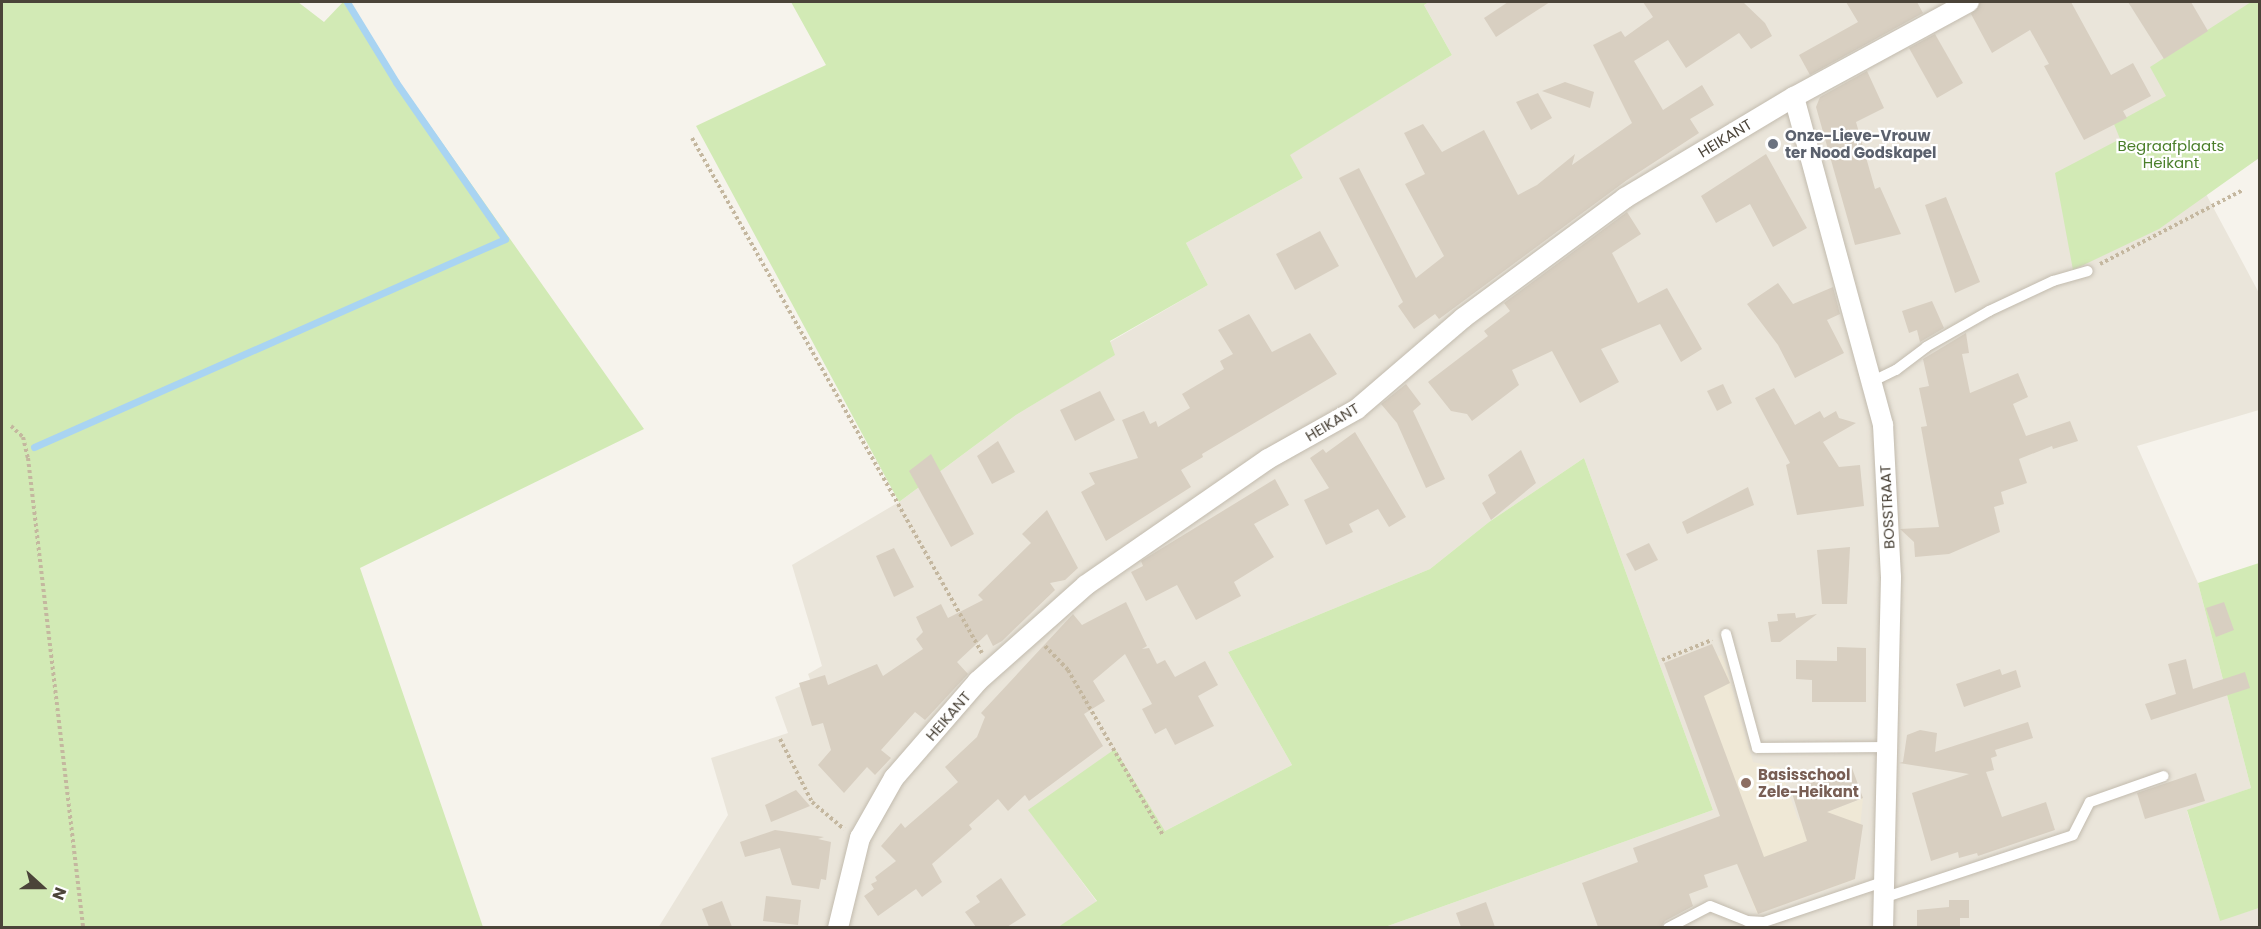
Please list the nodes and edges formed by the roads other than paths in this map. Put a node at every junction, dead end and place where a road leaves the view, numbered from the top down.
1 (1969, 2) edge
2 (1794, 97) junction
3 (2088, 271) road end
4 (1871, 381) junction
5 (1726, 634) road end
6 (1886, 747) junction
7 (2164, 776) dead end
8 (1883, 890) junction
9 (838, 927) edge
10 (1668, 927) edge
11 (1883, 927) edge

1 - 2 street, HEIKANT
2 - 4 street, BOSSTRAAT
2 - 9 street, HEIKANT
3 - 4 lane
4 - 6 street, BOSSTRAAT
5 - 6 lane
6 - 8 street, BOSSTRAAT
7 - 8 lane
8 - 10 lane
8 - 11 street, BOSSTRAAT

